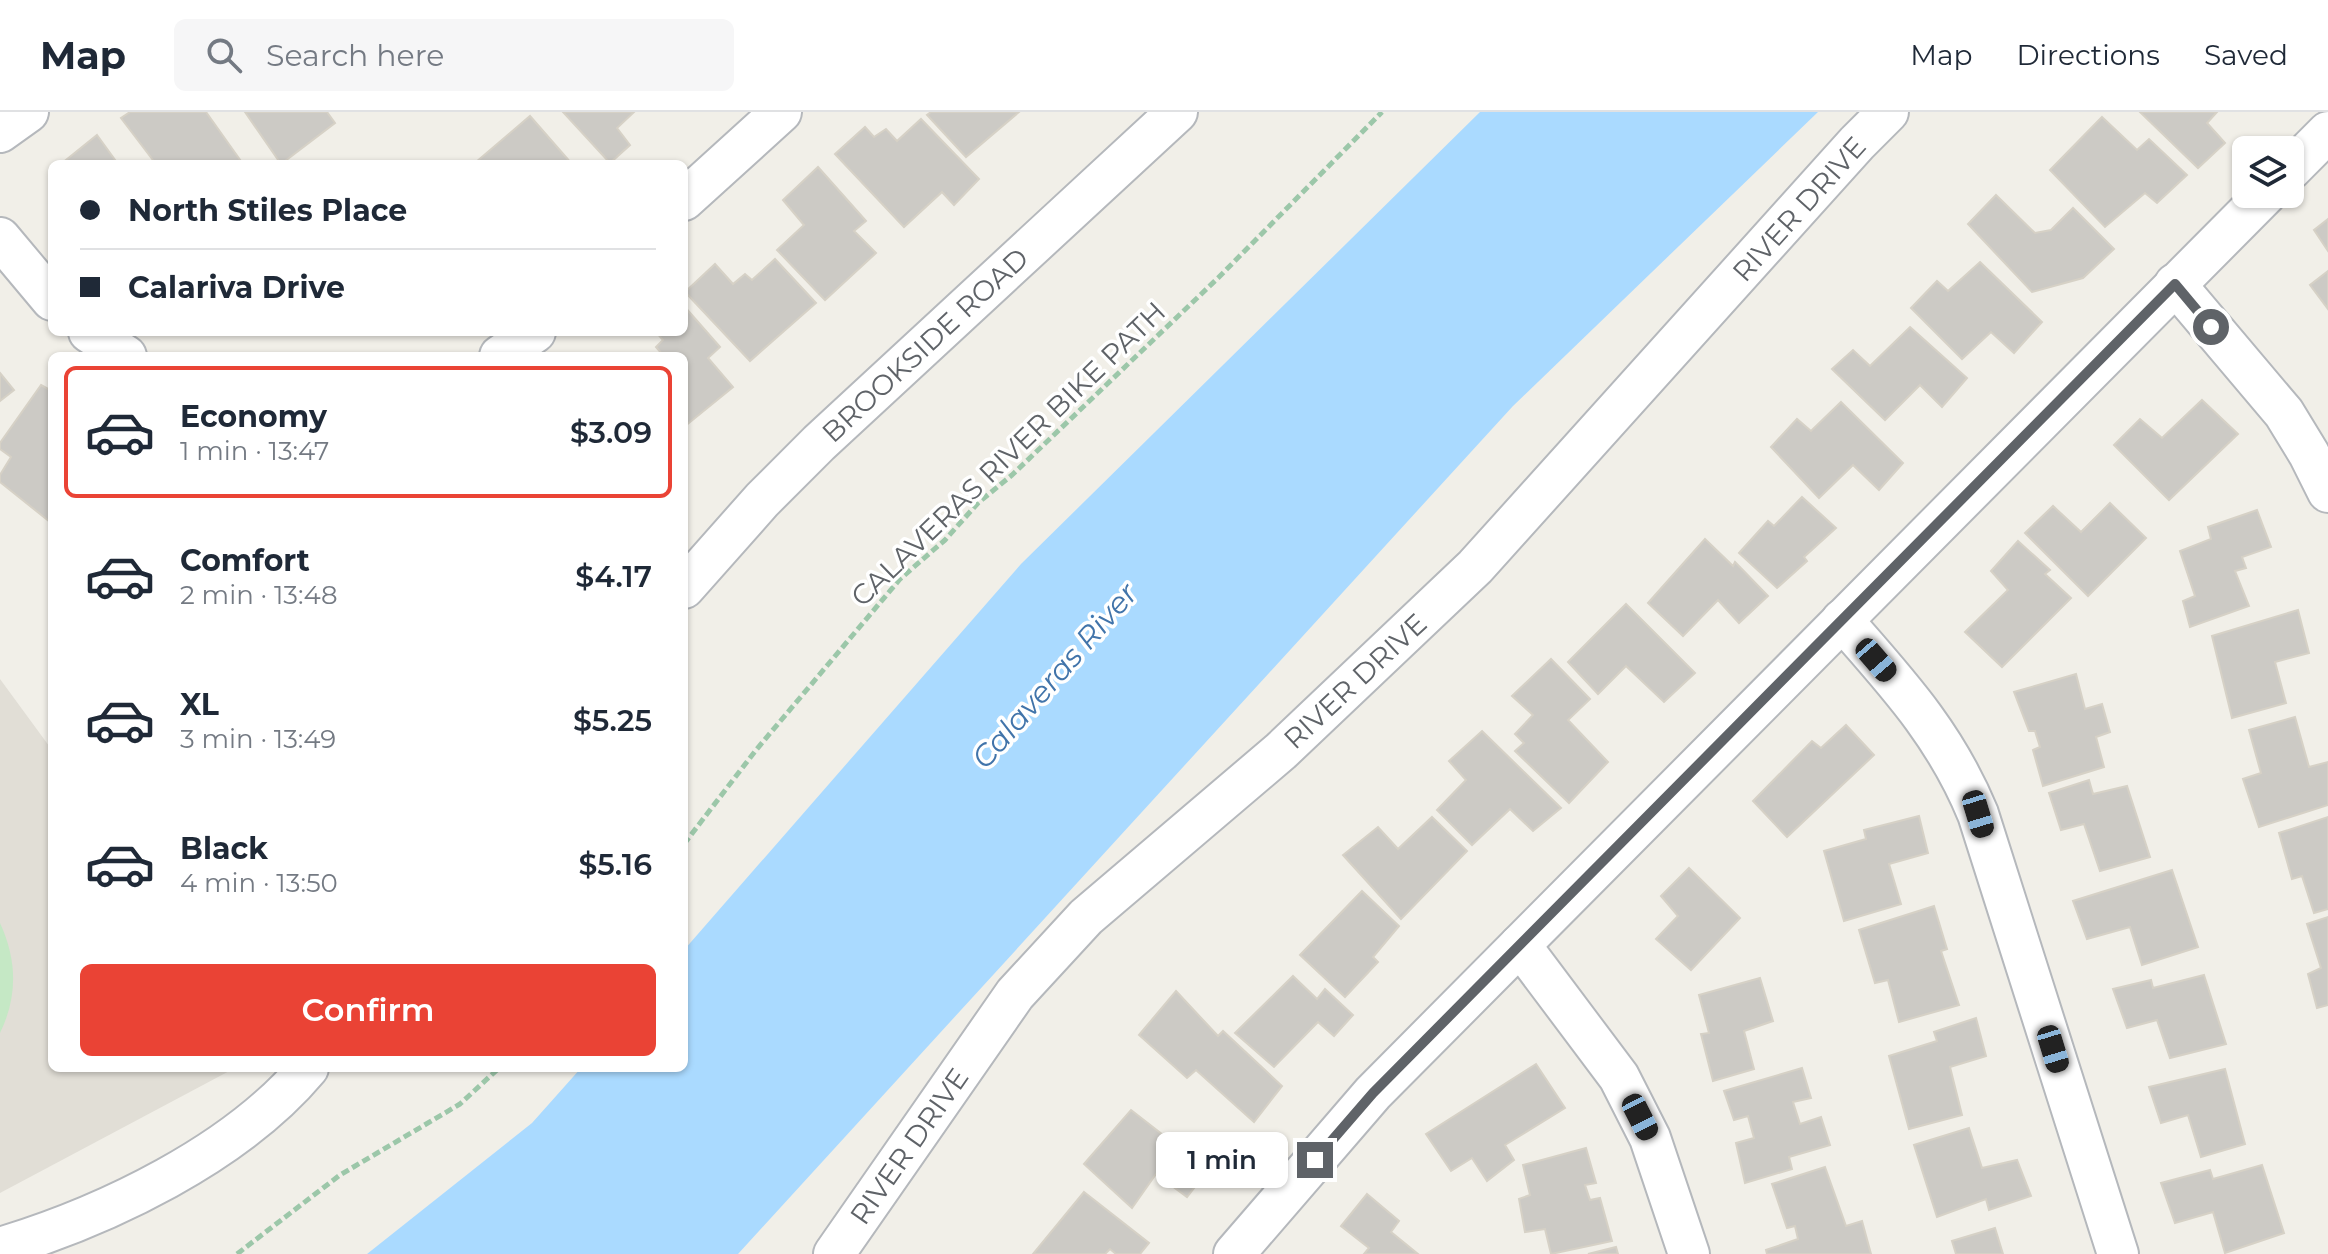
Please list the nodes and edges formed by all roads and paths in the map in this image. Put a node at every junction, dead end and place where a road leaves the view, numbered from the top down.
1 (28, 112) edge
2 (781, 112) edge
3 (1177, 112) edge
4 (1382, 112) edge
5 (1888, 112) edge
6 (0, 132) edge
7 (2328, 132) edge
8 (2304, 156) edge
9 (688, 196) edge
10 (2252, 208) edge
11 (0, 238) edge
12 (2175, 284) junction
13 (48, 295) edge
14 (95, 336) edge
15 (529, 336) edge
16 (120, 352) edge
17 (506, 352) edge
18 (2328, 492) edge
19 (688, 583) edge
20 (1842, 620) junction
21 (688, 839) edge
22 (1520, 945) junction
23 (305, 1072) edge
24 (495, 1072) edge
25 (0, 1248) edge
26 (237, 1254) edge
27 (834, 1254) edge
28 (1234, 1254) edge
29 (1689, 1254) edge
30 (2118, 1254) edge

1 - 6 street
2 - 9 street
3 - 19 street, BROOKSIDE ROAD
4 - 21 path, CALAVERAS RIVER BIKE PATH
5 - 27 street, RIVER DRIVE
7 - 8 street
10 - 12 street
11 - 13 street
12 - 18 street
12 - 20 street
14 - 16 street
15 - 17 street
20 - 22 street
20 - 30 street
22 - 28 street
22 - 29 street
23 - 25 street
24 - 26 path

